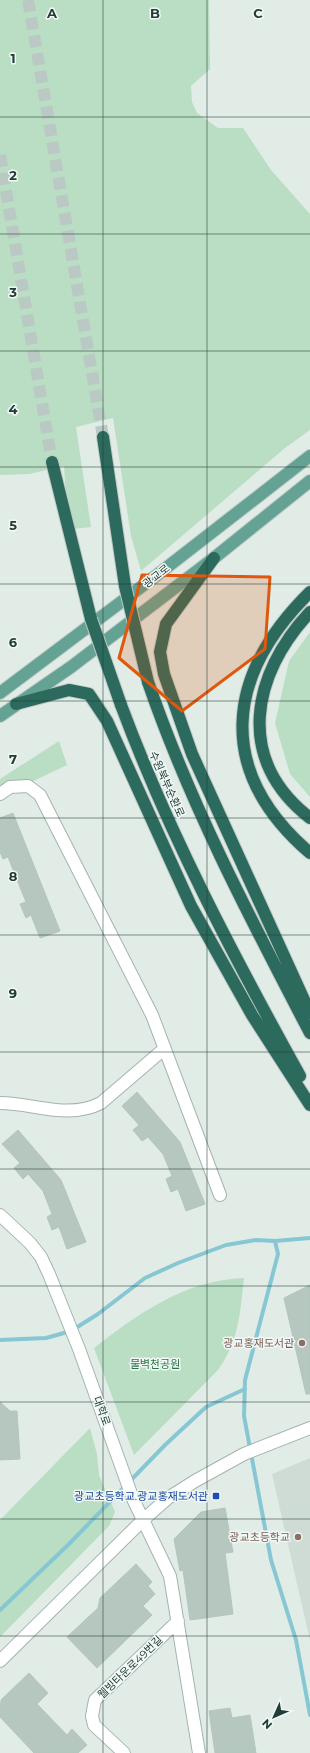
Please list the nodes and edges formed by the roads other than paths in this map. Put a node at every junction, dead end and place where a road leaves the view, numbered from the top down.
1 (103, 436) tunnel mouth
2 (310, 456) edge
3 (52, 462) tunnel mouth
4 (310, 481) edge
5 (214, 558) junction
6 (310, 592) edge
7 (310, 612) edge
8 (0, 694) edge
9 (16, 704) junction
10 (0, 716) edge
11 (0, 794) edge
12 (310, 818) edge
13 (310, 853) edge
14 (310, 1013) edge
15 (310, 1033) edge
16 (164, 1049) junction
17 (310, 1095) edge
18 (0, 1103) edge
19 (310, 1105) edge
20 (220, 1195) dead end
21 (0, 1215) edge
22 (310, 1428) edge
23 (143, 1520) junction
24 (178, 1621) junction
25 (0, 1661) edge
26 (124, 1753) edge
27 (199, 1753) edge

1 - 15 highway, 수원북부순환로, bridge
2 - 8 main road, 광교로
3 - 17 highway, 수원북부순환로, bridge
4 - 5 main road, 광교로
5 - 9 main road, 광교로
5 - 14 highway
6 - 13 highway
7 - 12 highway
9 - 10 main road, 광교로
9 - 19 highway
11 - 16 street
16 - 18 street
16 - 20 street
21 - 23 street, 대학로
22 - 23 street
23 - 24 street, 웰빙타운로49번길
23 - 25 street
24 - 26 street, 웰빙타운로49번길
24 - 27 street, 웰빙타운로49번길

